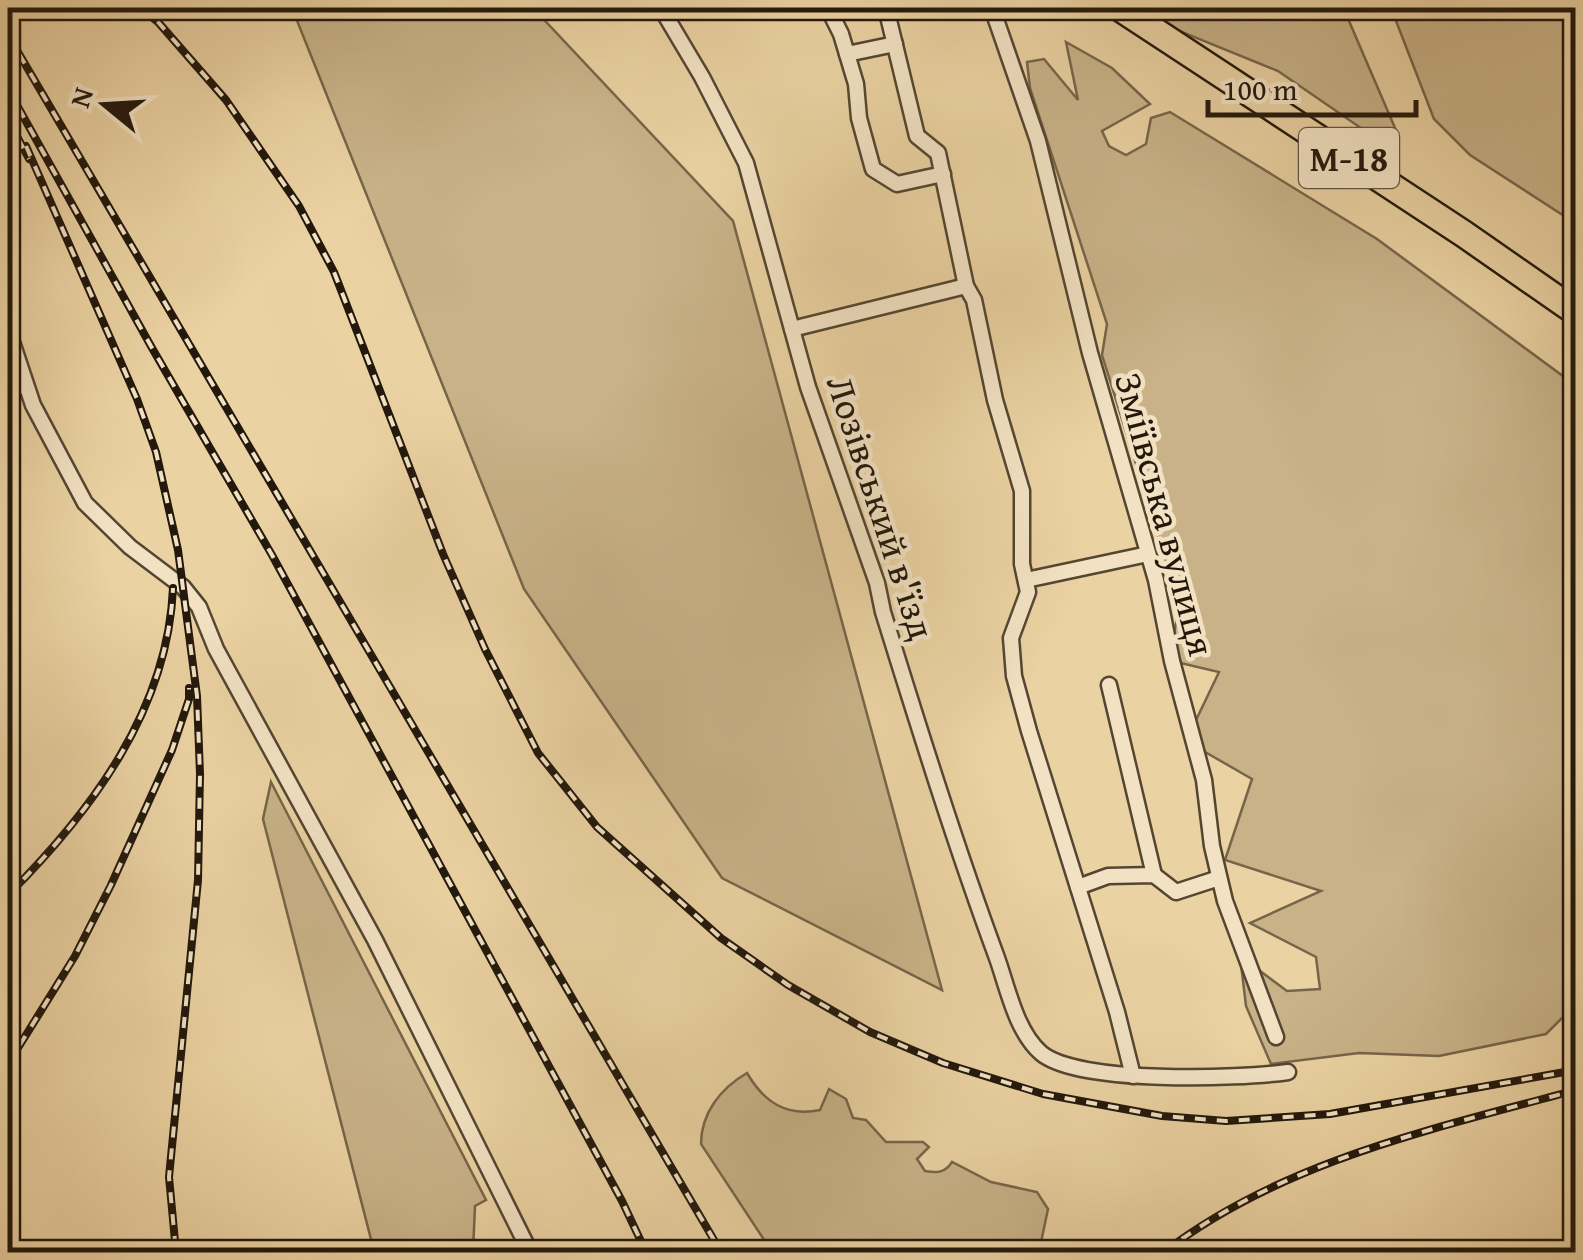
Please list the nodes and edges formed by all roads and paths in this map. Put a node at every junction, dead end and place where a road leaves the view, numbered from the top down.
1 (662, 8) edge
2 (828, 8) edge
3 (886, 8) edge
4 (992, 8) edge
5 (1120, 8) edge
6 (895, 44) junction
7 (847, 54) junction
8 (942, 174) junction
9 (966, 286) junction
10 (1576, 312) edge
11 (792, 329) junction
12 (8, 330) edge
13 (24, 384) junction
14 (8, 392) edge
15 (1148, 554) junction
16 (1026, 580) junction
17 (1109, 684) dead end
18 (1154, 874) junction
19 (1219, 878) junction
20 (1078, 887) junction
21 (1276, 1037) dead end
22 (1288, 1072) dead end
23 (1133, 1076) junction
24 (530, 1252) edge

1 - 11 street, Лозівський в'їзд
2 - 7 street
3 - 6 street
4 - 15 street, Зміївська вулиця
5 - 10 highway, М-18
6 - 7 street
6 - 8 street
7 - 8 street
8 - 9 street
9 - 11 street
9 - 16 street
11 - 23 street, Лозівський в'їзд
12 - 13 street
13 - 14 street
13 - 24 street
15 - 16 street
15 - 19 street, Зміївська вулиця
16 - 20 street
17 - 18 street
18 - 19 street
18 - 20 street
19 - 21 street, Зміївська вулиця
20 - 23 street
22 - 23 street

